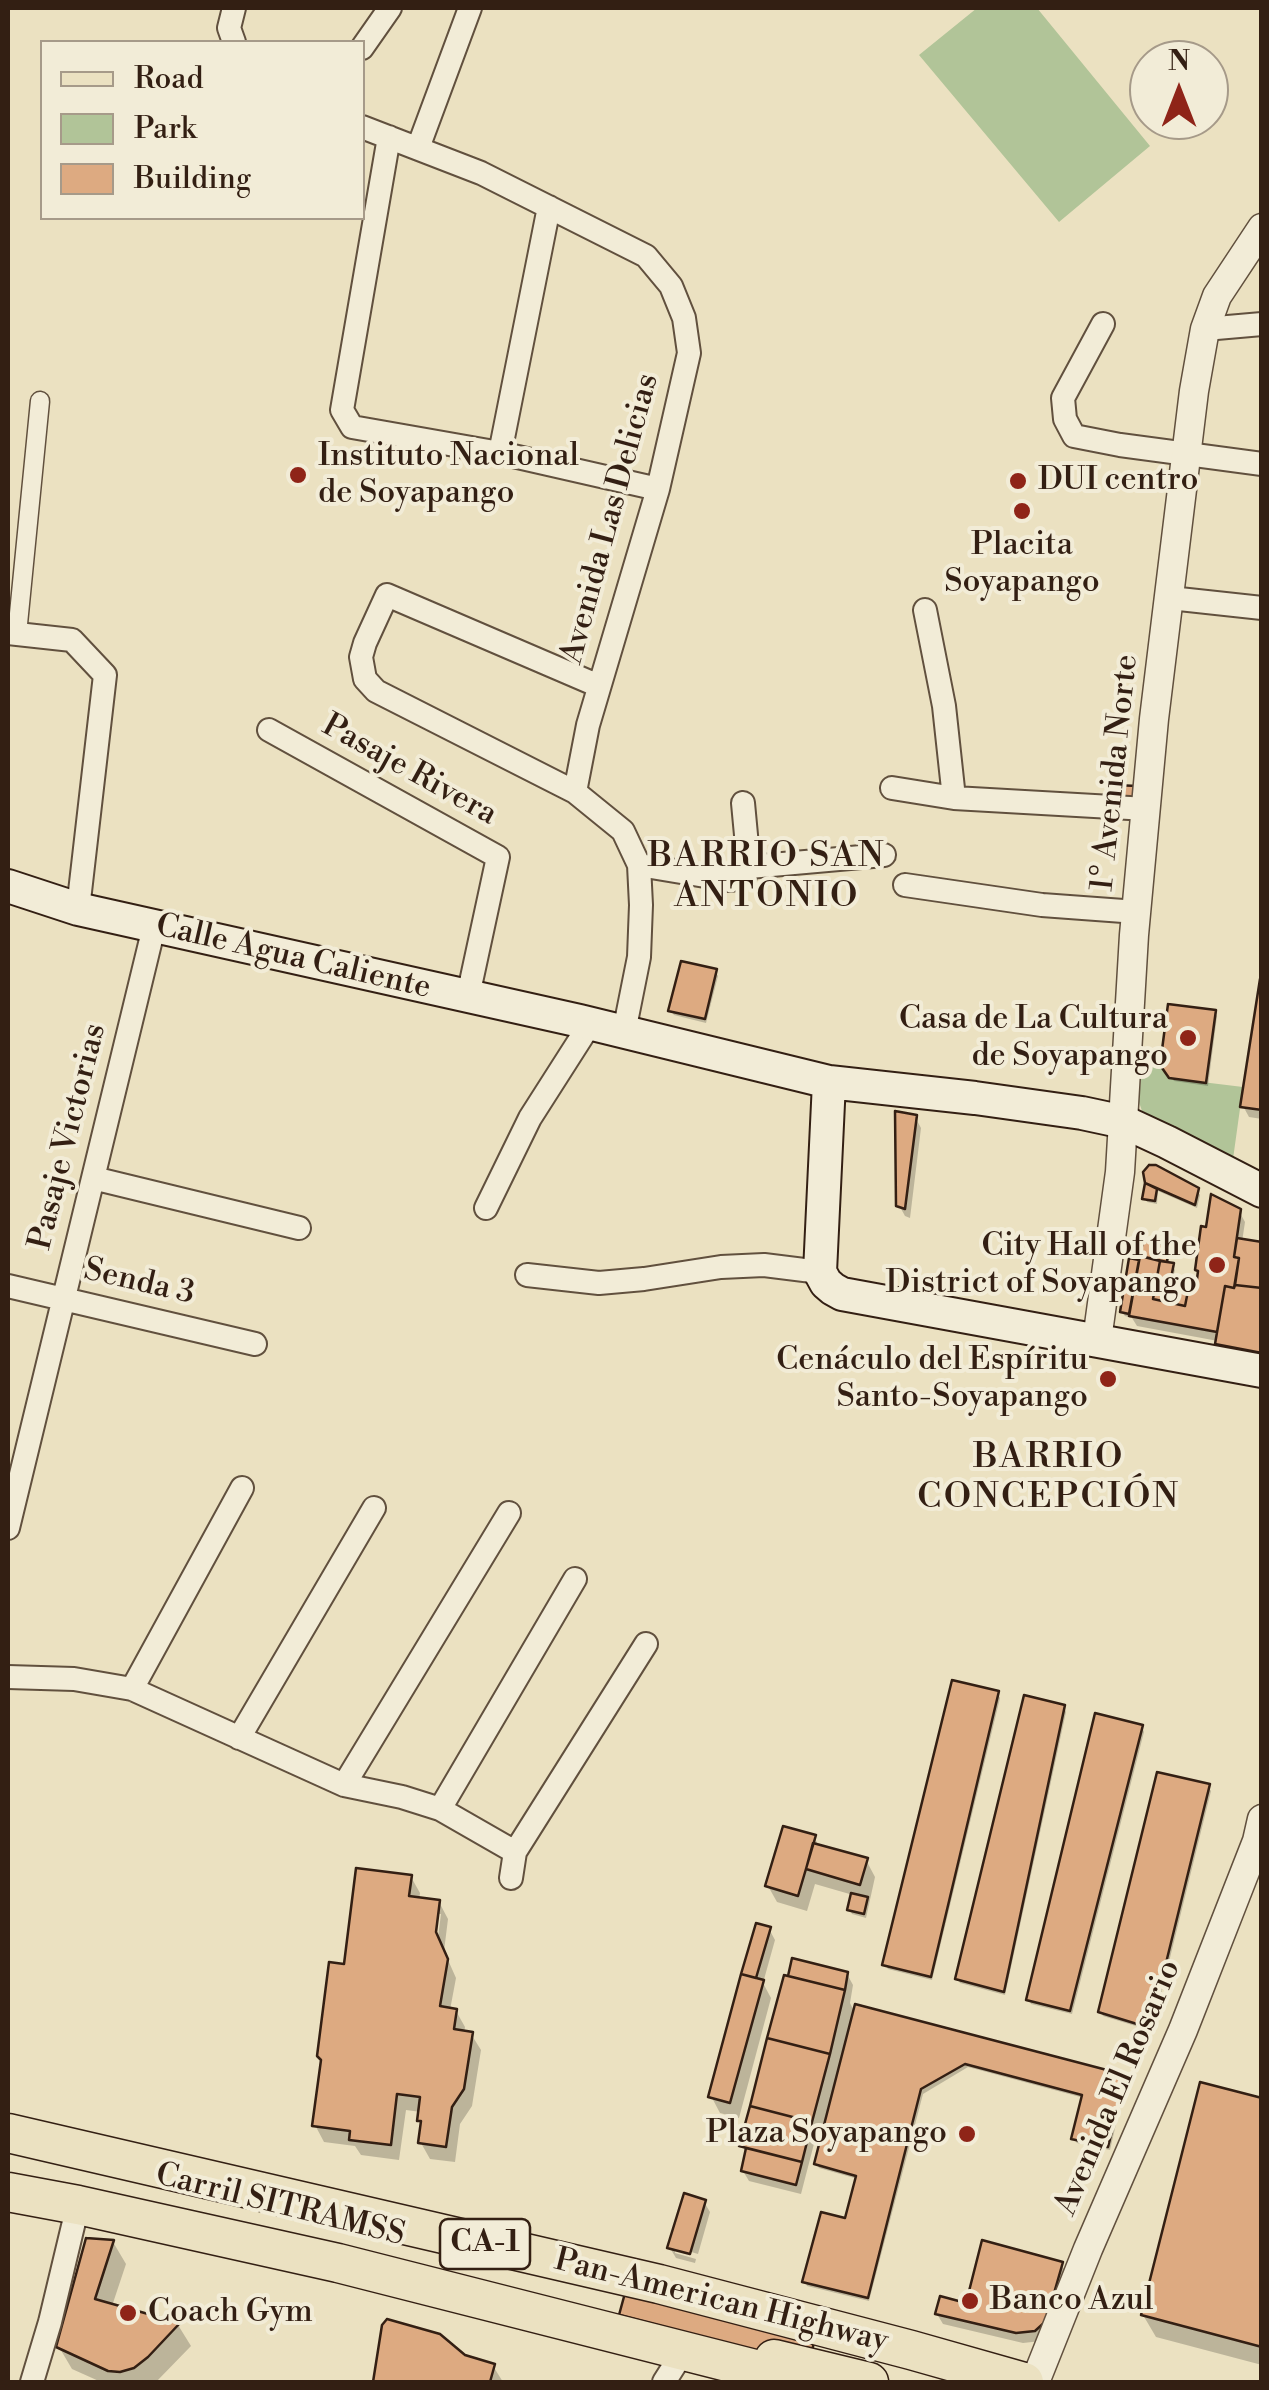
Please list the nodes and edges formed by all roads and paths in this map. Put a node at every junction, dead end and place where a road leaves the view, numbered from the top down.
1 (234, 8) edge
2 (390, 8) edge
3 (470, 8) edge
4 (233, 40) edge
5 (365, 44) edge
6 (365, 128) edge
7 (389, 137) junction
8 (418, 148) junction
9 (549, 207) junction
10 (1262, 228) edge
11 (1103, 324) dead end
12 (1262, 324) edge
13 (1205, 329) junction
14 (40, 401) dead end
15 (500, 453) junction
16 (1187, 454) junction
17 (1262, 464) edge
18 (658, 490) junction
19 (1170, 598) junction
20 (1262, 608) edge
21 (925, 610) dead end
22 (12, 634) edge
23 (600, 686) junction
24 (269, 730) dead end
25 (892, 788) dead end
26 (575, 792) junction
27 (954, 798) junction
28 (743, 804) dead end
29 (1147, 809) junction
30 (884, 855) dead end
31 (639, 865) junction
32 (749, 867) junction
33 (905, 884) dead end
34 (8, 886) edge
35 (78, 910) junction
36 (1136, 912) junction
37 (154, 927) junction
38 (468, 996) junction
39 (585, 1022) junction
40 (624, 1032) junction
41 (829, 1082) junction
42 (1124, 1122) junction
43 (93, 1178) junction
44 (1262, 1191) edge
45 (486, 1208) dead end
46 (299, 1228) dead end
47 (820, 1272) junction
48 (527, 1275) dead end
49 (8, 1286) edge
50 (63, 1299) junction
51 (1097, 1340) junction
52 (255, 1344) dead end
53 (1262, 1371) edge
54 (242, 1488) dead end
55 (374, 1508) dead end
56 (509, 1513) dead end
57 (8, 1528) edge
58 (575, 1579) dead end
59 (646, 1644) dead end
60 (8, 1677) edge
61 (132, 1690) junction
62 (239, 1738) junction
63 (344, 1785) junction
64 (440, 1809) junction
65 (1260, 1832) edge
66 (515, 1852) junction
67 (511, 1878) dead end
68 (8, 2133) edge
69 (8, 2144) edge
70 (8, 2178) edge
71 (8, 2192) edge
72 (78, 2205) junction
73 (961, 2363) junction
74 (674, 2367) edge
75 (32, 2382) edge
76 (806, 2382) edge
77 (869, 2382) edge
78 (1024, 2382) edge
79 (1036, 2382) edge

1 - 4 street
2 - 5 street
3 - 8 street
6 - 7 street, Avenida Las Delicias
7 - 8 street, Avenida Las Delicias
7 - 15 street
8 - 9 street, Avenida Las Delicias
9 - 15 street
9 - 18 street, Avenida Las Delicias
10 - 13 street, 1° Avenida Norte
11 - 16 street
12 - 13 street
13 - 16 street, 1° Avenida Norte
14 - 22 street
15 - 18 street
16 - 17 street
16 - 19 street, 1° Avenida Norte
18 - 23 street, Avenida Las Delicias
19 - 20 street
19 - 29 street, 1° Avenida Norte
21 - 27 street
22 - 35 street
23 - 26 street, Avenida Las Delicias
23 - 26 street
24 - 38 street, Pasaje Rivera
25 - 27 street
26 - 31 street
27 - 29 street
28 - 32 street
29 - 36 street, 1° Avenida Norte
30 - 32 street
31 - 32 street
31 - 40 street
33 - 36 street
34 - 35 main road, Calle Agua Caliente
35 - 37 main road, Calle Agua Caliente
36 - 42 street, 1° Avenida Norte
37 - 38 main road, Calle Agua Caliente
37 - 43 street, Pasaje Victorias
38 - 39 main road, Calle Agua Caliente
39 - 40 main road, Calle Agua Caliente
39 - 45 street
40 - 41 main road, Calle Agua Caliente
41 - 42 main road, Calle Agua Caliente
41 - 47 main road
42 - 44 main road, Calle Agua Caliente
42 - 51 street, 1° Avenida Norte
43 - 46 street
43 - 50 street, Pasaje Victorias
47 - 48 street
47 - 51 main road
49 - 50 street, Senda 3
50 - 52 street, Senda 3
50 - 57 street, Pasaje Victorias
51 - 53 main road
54 - 61 street
55 - 62 street
56 - 63 street
58 - 64 street
59 - 66 street
60 - 61 street
61 - 62 street
62 - 63 street
63 - 64 street
64 - 66 street
65 - 79 street, Avenida El Rosario
66 - 67 street
68 - 73 main road, Pan-American Highway / CA-1
69 - 73 main road, Carril SITRAMSS
70 - 77 main road, Carril SITRAMSS
71 - 72 main road, Pan-American Highway / CA-1
72 - 74 main road, Pan-American Highway / CA-1
72 - 75 street
73 - 78 main road, Pan-American Highway / CA-1
74 - 76 main road, Pan-American Highway / CA-1

